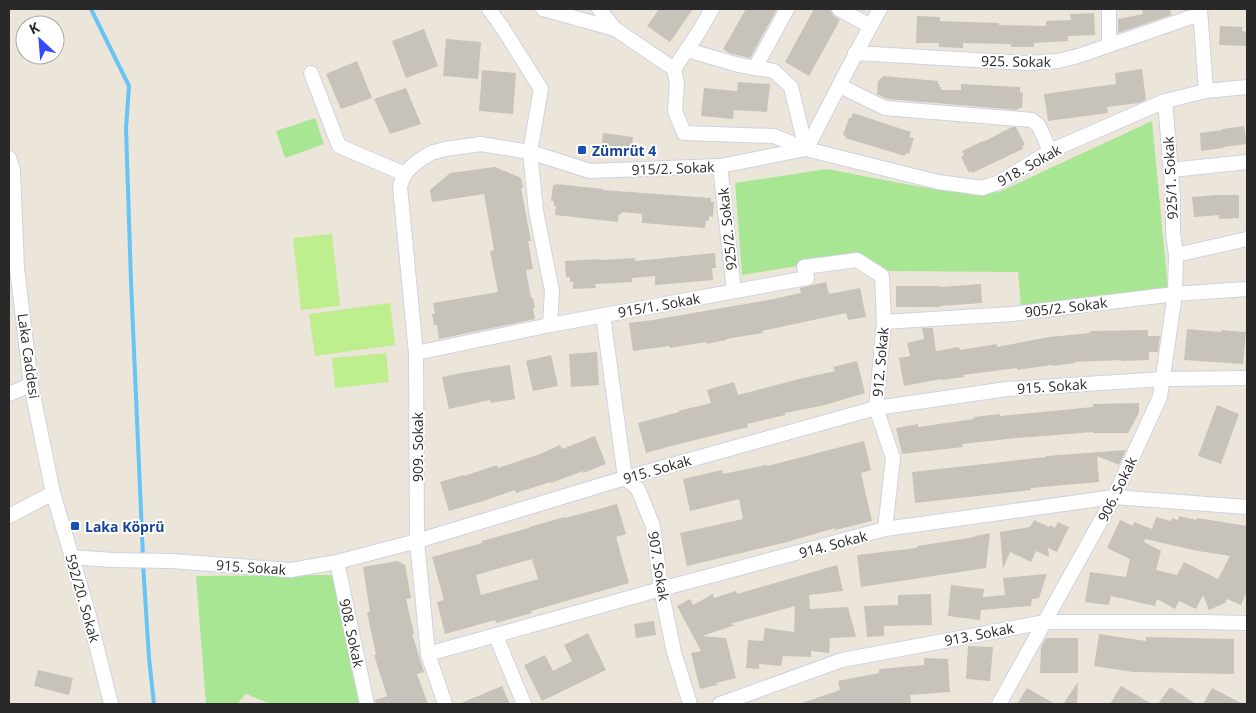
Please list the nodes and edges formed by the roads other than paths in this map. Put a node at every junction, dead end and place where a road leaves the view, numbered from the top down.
1 (489, 9) edge
2 (543, 9) edge
3 (599, 9) edge
4 (712, 9) edge
5 (787, 9) edge
6 (839, 9) edge
7 (880, 9) edge
8 (1109, 9) edge
9 (1200, 12) edge
10 (870, 26) junction
11 (615, 29) junction
12 (1109, 45) junction
13 (687, 50) junction
14 (855, 53) junction
15 (754, 68) junction
16 (674, 69) junction
17 (311, 73) dead end
18 (840, 86) junction
19 (1247, 87) edge
20 (1206, 91) junction
21 (1165, 101) junction
22 (806, 149) junction
23 (1050, 151) junction
24 (530, 152) junction
25 (9, 158) edge
26 (1247, 162) edge
27 (720, 166) junction
28 (1171, 170) junction
29 (405, 174) junction
30 (400, 187) joint
31 (1247, 239) edge
32 (1176, 255) junction
33 (882, 280) joint
34 (1247, 289) edge
35 (734, 291) junction
36 (1175, 294) junction
37 (603, 315) junction
38 (884, 322) junction
39 (550, 325) junction
40 (416, 353) junction
41 (1164, 378) junction
42 (1247, 378) edge
43 (31, 385) junction
44 (9, 394) edge
45 (876, 408) junction
46 (624, 478) junction
47 (53, 493) junction
48 (1114, 497) junction
49 (1247, 507) edge
50 (9, 516) edge
51 (885, 529) junction
52 (417, 541) junction
53 (72, 557) junction
54 (337, 562) junction
55 (661, 589) junction
56 (1045, 622) junction
57 (1247, 623) edge
58 (496, 636) junction
59 (428, 654) junction
60 (111, 704) edge
61 (367, 704) edge
62 (445, 704) edge
63 (524, 704) edge
64 (690, 704) edge
65 (720, 704) edge
66 (999, 704) edge

1 - 24 street
2 - 11 street
3 - 11 street
4 - 13 street
5 - 15 street
6 - 10 street
7 - 10 street
8 - 12 street
9 - 12 street, 925. Sokak
9 - 20 street
10 - 14 street
11 - 16 street
12 - 14 street, 925. Sokak
13 - 15 street
13 - 16 street
14 - 18 street
15 - 22 street
16 - 22 street, 918. Sokak
17 - 29 street
18 - 22 street
18 - 23 street
19 - 20 street, 918. Sokak
20 - 21 street, 918. Sokak
21 - 23 street, 918. Sokak
21 - 28 street, 925/1. Sokak
22 - 23 street, 918. Sokak
22 - 27 street, 915/2. Sokak
24 - 27 street, 915/2. Sokak
24 - 29 street, 915/2. Sokak
24 - 39 street
25 - 43 street, Laka Caddesi
26 - 28 street
27 - 35 street, 925/2. Sokak
28 - 32 street, 925/1. Sokak
29 - 30 street, 915/2. Sokak
30 - 40 street, 909. Sokak
31 - 32 street
32 - 36 street, 906. Sokak
33 - 35 street, 915/1. Sokak
33 - 38 street, 912. Sokak
34 - 36 street, 905/2. Sokak
35 - 37 street, 915/1. Sokak
36 - 38 street, 905/2. Sokak
36 - 41 street, 906. Sokak
37 - 39 street, 915/1. Sokak
37 - 46 street
38 - 45 street, 912. Sokak
39 - 40 street, 915/1. Sokak
40 - 52 street, 909. Sokak
41 - 42 street, 915. Sokak
41 - 45 street, 915. Sokak
41 - 48 street, 906. Sokak
43 - 44 street
43 - 47 street, Laka Caddesi
45 - 46 street, 915. Sokak
45 - 51 street, 912. Sokak
46 - 52 street, 915. Sokak
46 - 55 street, 907. Sokak
47 - 50 street
47 - 53 street, 592/20. Sokak
48 - 49 street, 914. Sokak
48 - 51 street, 914. Sokak
48 - 56 street, 906. Sokak
51 - 55 street, 914. Sokak
52 - 54 street, 915. Sokak
52 - 59 street, 909. Sokak
53 - 54 street, 915. Sokak
53 - 60 street, 592/20. Sokak
54 - 61 street, 908. Sokak
55 - 58 street, 914. Sokak
55 - 64 street, 907. Sokak
56 - 57 street, 913. Sokak
56 - 65 street, 913. Sokak
56 - 66 street, 906. Sokak
58 - 59 street, 914. Sokak
58 - 63 street
59 - 62 street, 909. Sokak

